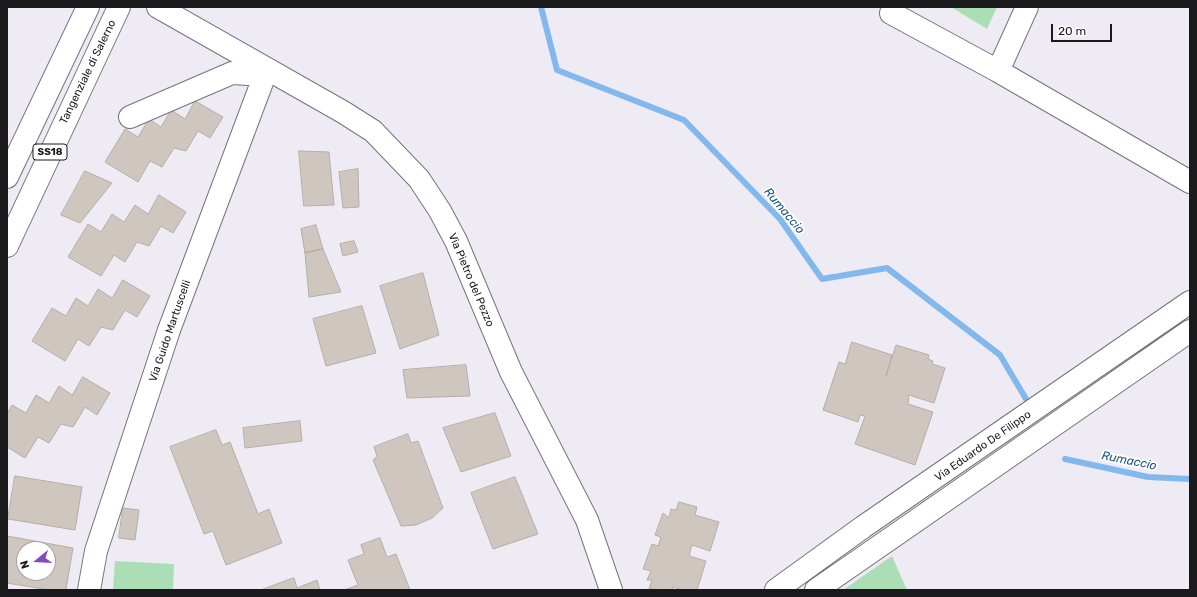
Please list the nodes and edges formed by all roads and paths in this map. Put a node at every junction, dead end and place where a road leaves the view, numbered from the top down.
1 (88, 7) edge
2 (119, 7) edge
3 (158, 7) edge
4 (1027, 7) edge
5 (185, 14) edge
6 (891, 14) dead end
7 (998, 71) junction
8 (266, 72) junction
9 (130, 117) dead end
10 (7, 177) edge
11 (1190, 182) edge
12 (7, 246) edge
13 (1190, 302) edge
14 (1190, 331) edge
15 (599, 554) junction
16 (89, 590) edge
17 (602, 590) edge
18 (612, 590) edge
19 (776, 590) edge
20 (816, 590) edge

1 - 10 main road, SS18
2 - 12 main road, Tangenziale di Salerno / SS18
3 - 5 main road, Via Pietro del Pezzo
4 - 7 main road
5 - 8 main road, Via Pietro del Pezzo
6 - 7 main road
7 - 11 main road
8 - 9 main road
8 - 15 main road, Via Pietro del Pezzo
8 - 16 main road, Via Guido Martuscelli
13 - 19 main road, Via Eduardo De Filippo
14 - 20 main road
15 - 17 main road, Via Pietro del Pezzo
15 - 18 main road, Via Pietro del Pezzo

